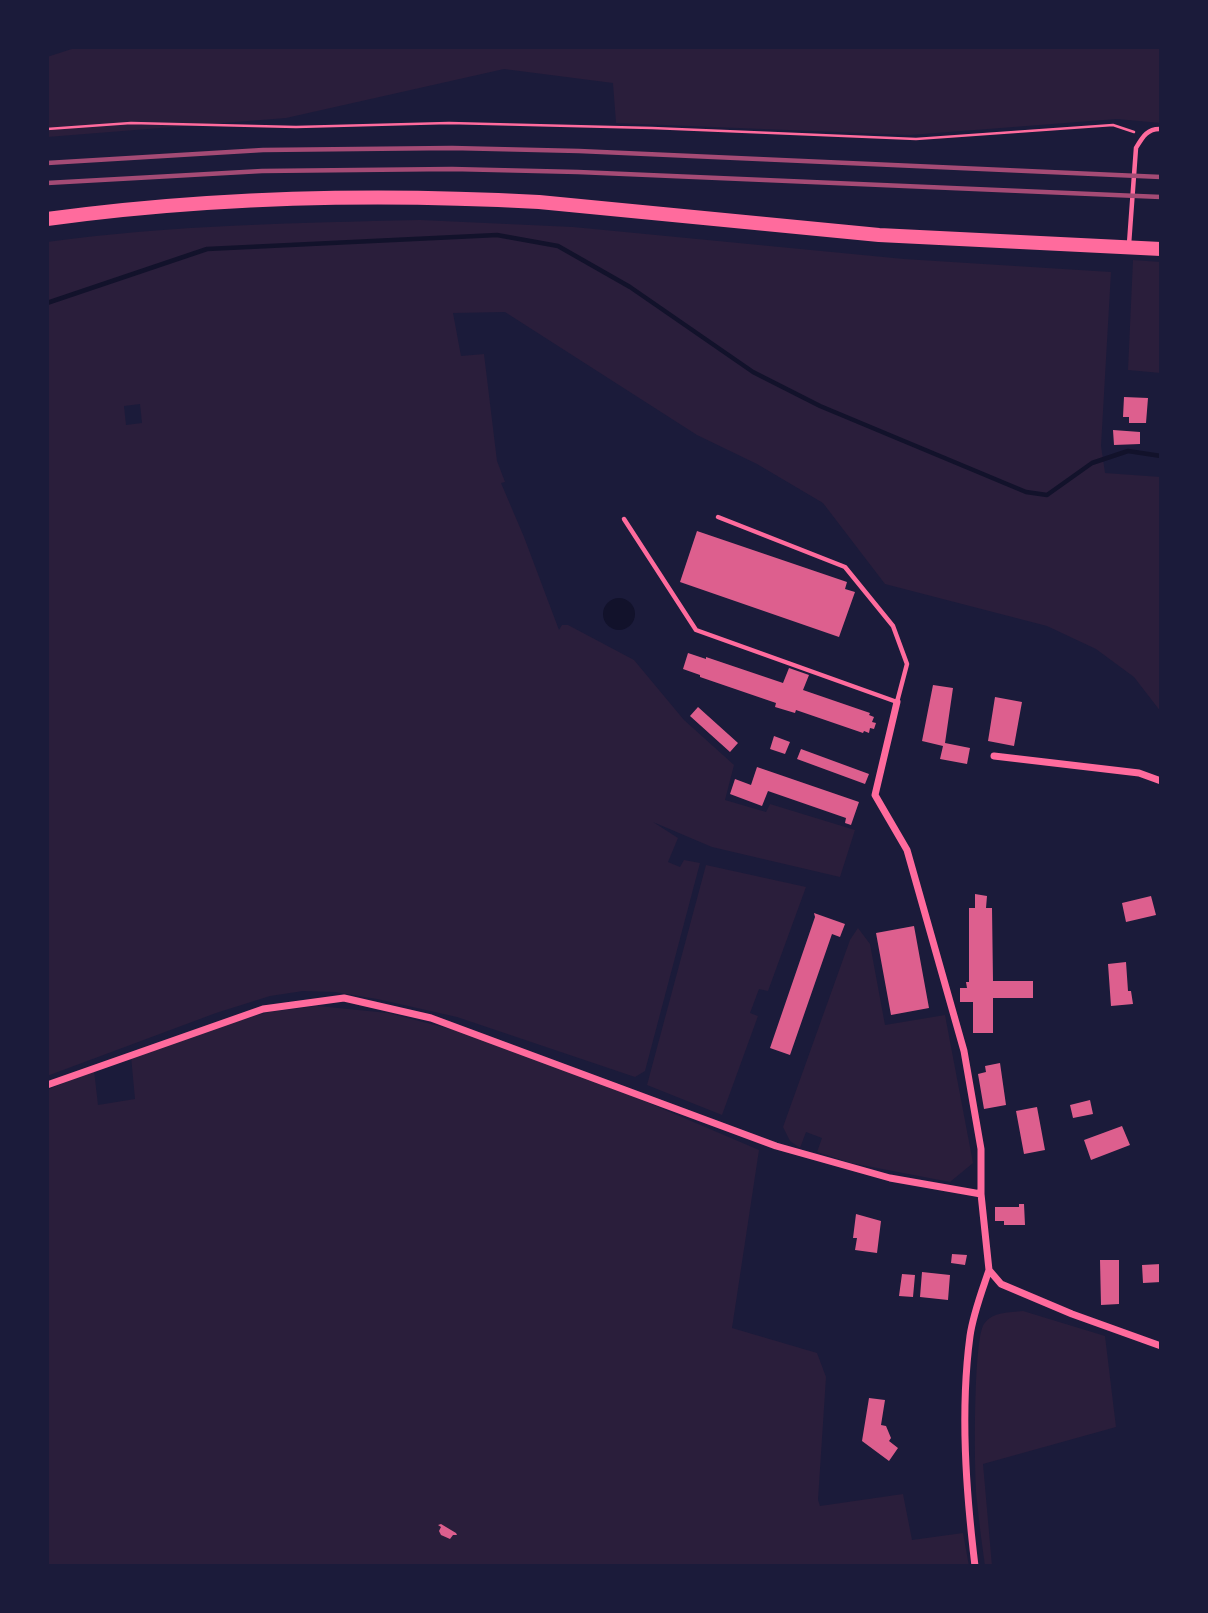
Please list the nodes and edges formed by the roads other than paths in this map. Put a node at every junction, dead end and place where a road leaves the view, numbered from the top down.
1 (1161, 130) edge
2 (47, 219) edge
3 (1129, 248) junction
4 (1161, 249) edge
5 (718, 517) dead end
6 (624, 519) dead end
7 (897, 702) junction
8 (994, 756) dead end
9 (1161, 781) edge
10 (47, 1084) edge
11 (981, 1194) junction
12 (989, 1270) junction
13 (1161, 1346) edge
14 (975, 1566) edge

1 - 3 lane
2 - 3 main road
3 - 4 main road
5 - 7 lane
6 - 7 lane
7 - 11 street
8 - 9 street
10 - 11 street
11 - 12 street
12 - 13 street
12 - 14 street

